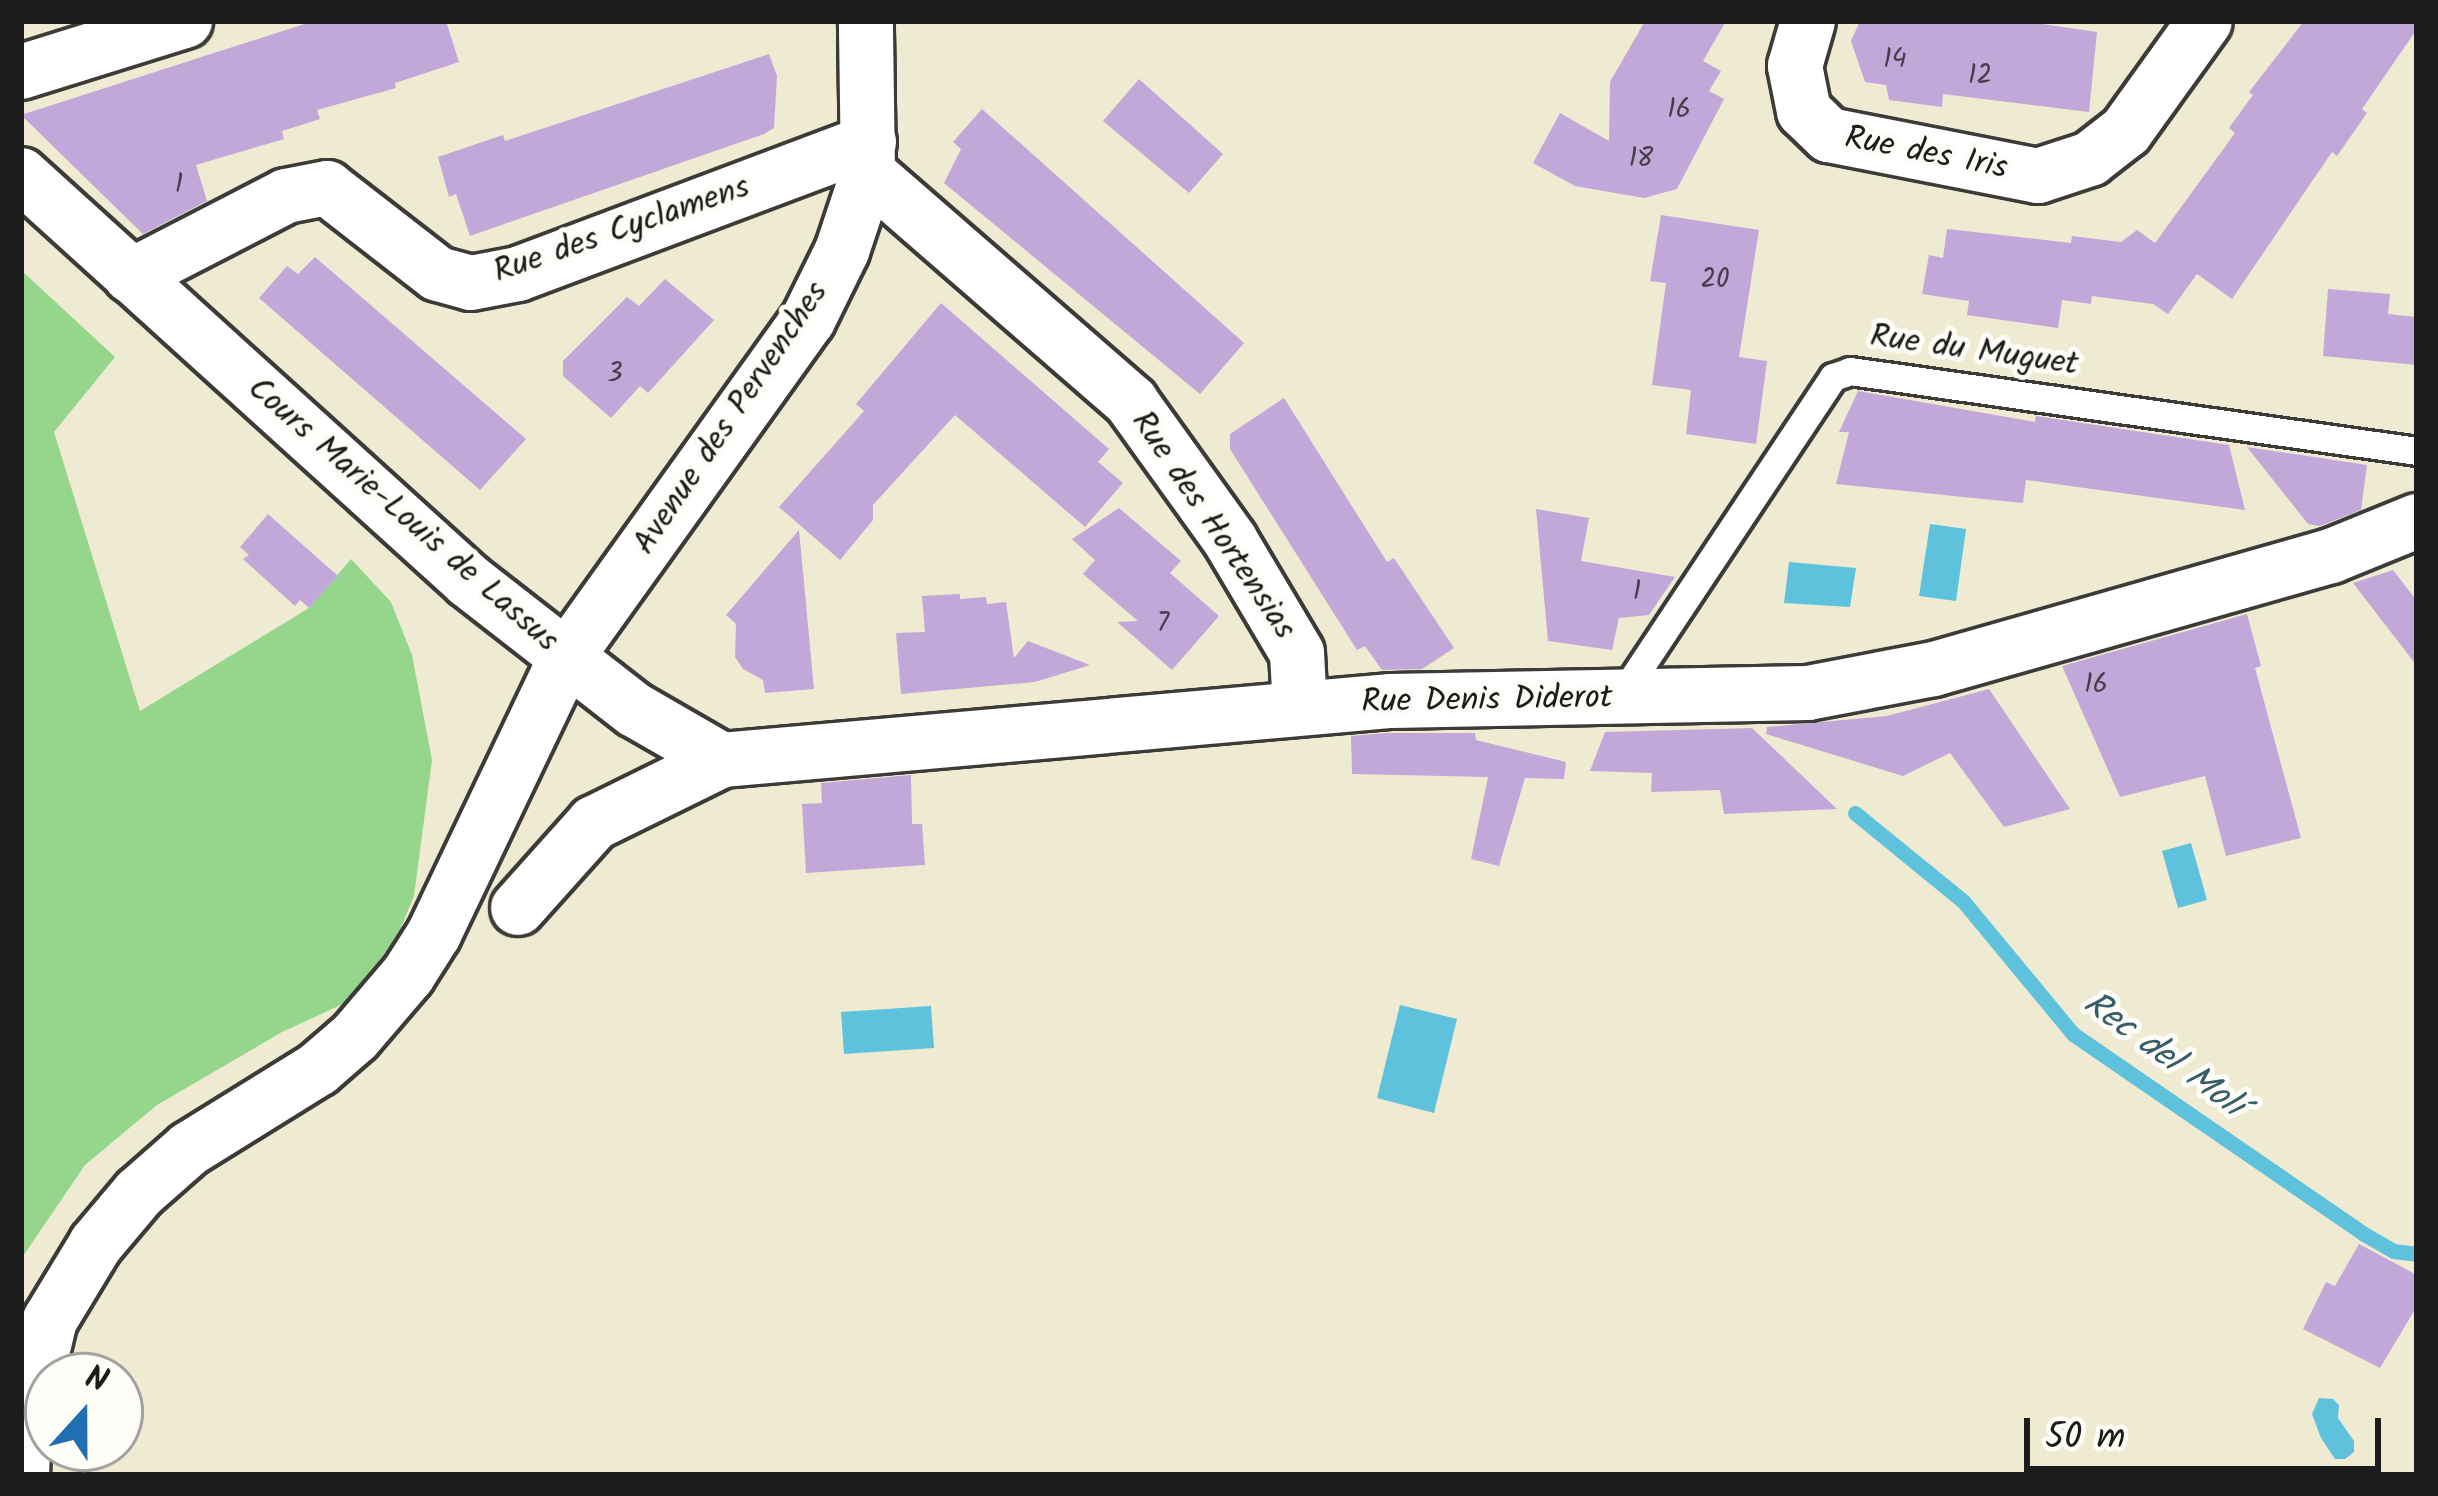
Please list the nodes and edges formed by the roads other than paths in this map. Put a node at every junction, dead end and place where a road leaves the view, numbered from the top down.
1 (185, 21) edge
2 (866, 21) edge
3 (1808, 21) edge
4 (2205, 21) edge
5 (21, 72) edge
6 (869, 158) junction
7 (21, 175) edge
8 (131, 276) junction
9 (2417, 451) edge
10 (2417, 521) edge
11 (565, 659) junction
12 (1620, 698) junction
13 (1300, 709) junction
14 (722, 760) junction
15 (518, 908) dead end
16 (22, 1475) edge

1 - 5 street
2 - 6 street, Avenue des Pervenches
3 - 4 street, Rue des Iris
6 - 8 street, Rue des Cyclamens
6 - 11 street, Avenue des Pervenches
6 - 13 street, Rue des Hortensias
7 - 8 street, Cours Marie-Louis de Lassus
8 - 11 street, Cours Marie-Louis de Lassus
9 - 12 lane, Rue du Muguet
10 - 12 street, Rue Denis Diderot
11 - 14 street
11 - 16 street, Cours Marie-Louis de Lassus
12 - 13 street, Rue Denis Diderot
13 - 14 street, Rue Denis Diderot
14 - 15 street

